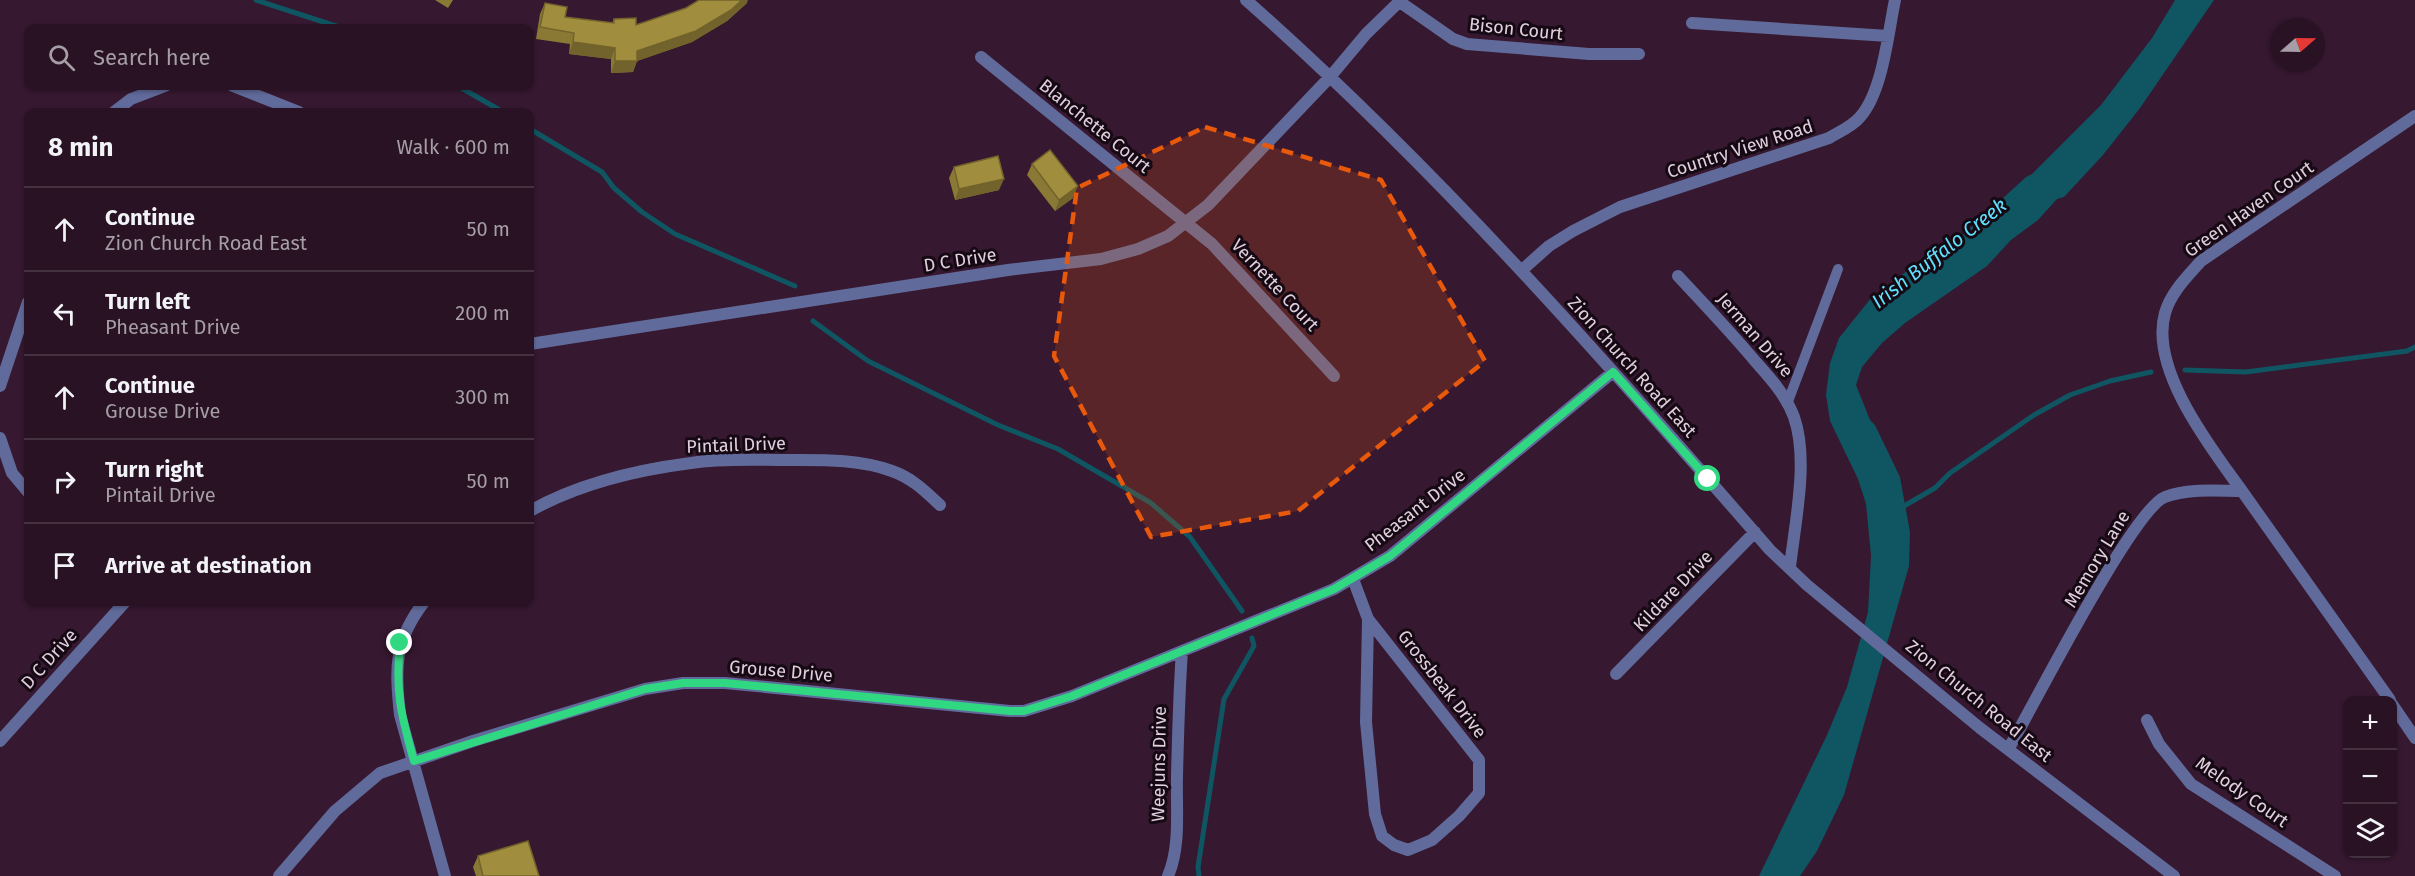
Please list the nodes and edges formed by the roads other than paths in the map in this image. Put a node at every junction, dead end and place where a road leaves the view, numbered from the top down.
1 (1246, 0) edge
2 (1895, 0) edge
3 (1400, 1) edge
4 (1692, 23) dead end
5 (1888, 36) junction
6 (1639, 54) dead end
7 (981, 57) dead end
8 (1330, 77) junction
9 (155, 90) edge
10 (243, 90) edge
11 (119, 108) edge
12 (289, 108) edge
13 (2415, 116) edge
14 (1187, 222) junction
15 (1838, 269) dead end
16 (1522, 270) junction
17 (1678, 276) dead end
18 (24, 314) edge
19 (534, 343) edge
20 (1613, 372) junction
21 (1334, 376) dead end
22 (0, 386) edge
23 (1787, 404) junction
24 (0, 438) edge
25 (24, 487) edge
26 (2242, 491) junction
27 (940, 505) dead end
28 (534, 509) edge
29 (1755, 532) junction
30 (1790, 567) junction
31 (1353, 579) junction
32 (121, 606) edge
33 (421, 606) edge
34 (1368, 619) junction
35 (1182, 651) junction
36 (1616, 674) dead end
37 (2387, 696) edge
38 (2397, 711) edge
39 (2148, 720) dead end
40 (2415, 738) edge
41 (0, 741) edge
42 (2009, 748) junction
43 (414, 761) junction
44 (279, 876) edge
45 (446, 876) edge
46 (1168, 876) edge
47 (2174, 876) edge
48 (2336, 876) edge

1 - 8 street, Zion Church Road East
2 - 5 street, Country View Road
3 - 6 street, Bison Court
3 - 8 street, D C Drive
4 - 5 street
5 - 16 street, Country View Road
7 - 14 street, Blanchette Court
8 - 14 street, D C Drive
8 - 16 street, Zion Church Road East
9 - 11 street
10 - 12 street
13 - 26 street, Green Haven Court
14 - 19 street, D C Drive
14 - 21 street, Vernette Court
15 - 23 lane
16 - 20 street, Zion Church Road East
17 - 23 street, Jerman Drive
18 - 22 street
20 - 29 street, Zion Church Road East
20 - 31 street, Pheasant Drive
23 - 30 street, Jerman Drive
24 - 25 street
26 - 37 street
26 - 42 street, Memory Lane
27 - 28 street, Pintail Drive
29 - 30 street, Zion Church Road East
29 - 36 street, Kildare Drive
30 - 42 street, Zion Church Road East
31 - 34 street, Grossbeak Drive
31 - 35 street, Pheasant Drive
32 - 41 street, D C Drive
33 - 43 street
34 - 34 street, Grossbeak Drive
35 - 43 street, Grouse Drive
35 - 46 street, Weejuns Drive
38 - 40 street
39 - 48 street, Melody Court
42 - 47 street, Zion Church Road East
43 - 44 street, Grouse Drive
43 - 45 street

